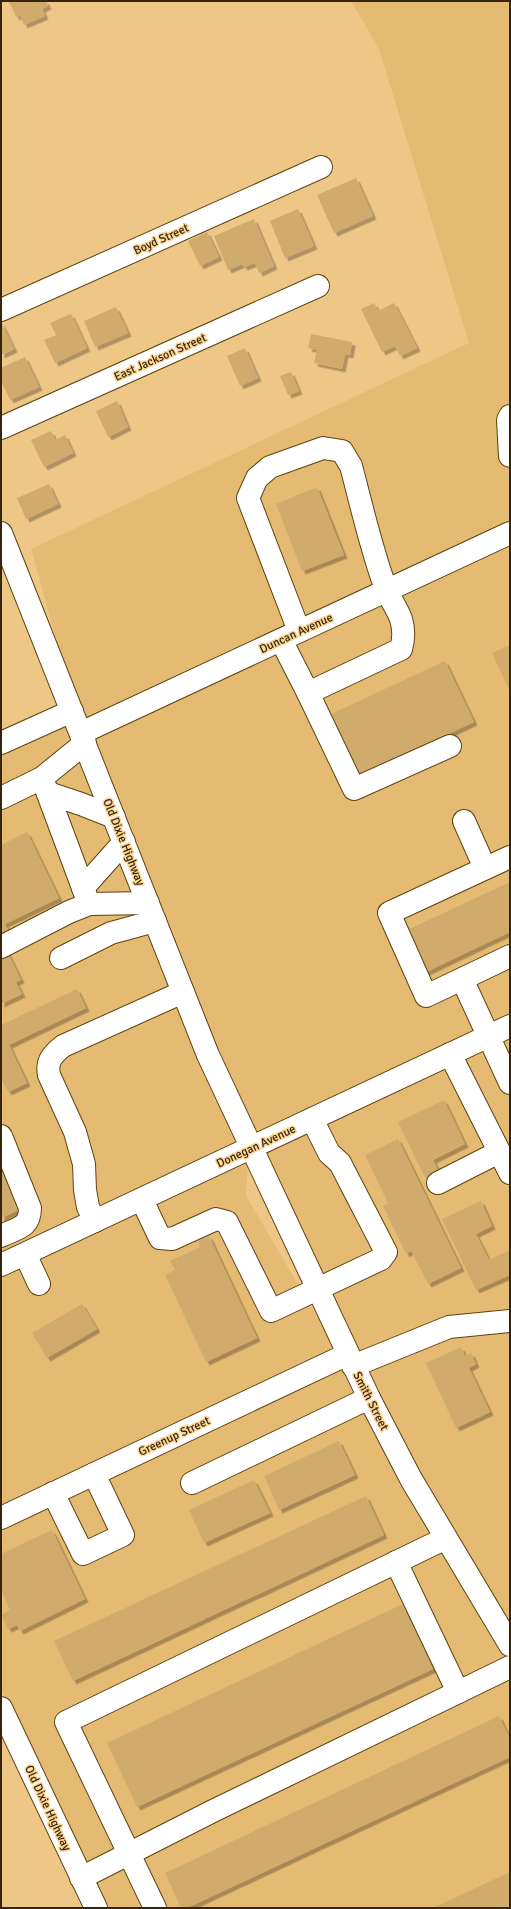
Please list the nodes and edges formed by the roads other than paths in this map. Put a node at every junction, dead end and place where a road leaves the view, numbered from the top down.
1 (321, 167) dead end
2 (318, 286) dead end
3 (1, 310) edge
4 (510, 416) edge
5 (1, 428) edge
6 (510, 456) edge
7 (1, 533) edge
8 (510, 533) edge
9 (387, 591) junction
10 (290, 636) junction
11 (308, 693) junction
12 (72, 711) junction
13 (83, 738) junction
14 (1, 743) edge
15 (450, 746) dead end
16 (45, 786) junction
17 (1, 798) edge
18 (114, 817) junction
19 (464, 821) dead end
20 (124, 842) junction
21 (510, 857) edge
22 (485, 868) junction
23 (86, 896) junction
24 (152, 912) junction
25 (1, 947) edge
26 (510, 956) edge
27 (61, 958) dead end
28 (462, 979) junction
29 (183, 992) junction
30 (510, 1026) edge
31 (488, 1037) junction
32 (450, 1054) junction
33 (508, 1074) edge
34 (312, 1119) junction
35 (1, 1136) edge
36 (252, 1148) junction
37 (499, 1152) junction
38 (510, 1173) edge
39 (438, 1183) dead end
40 (142, 1200) junction
41 (95, 1222) junction
42 (1, 1236) edge
43 (25, 1254) junction
44 (1, 1265) edge
45 (39, 1284) dead end
46 (318, 1289) junction
47 (510, 1321) edge
48 (350, 1360) junction
49 (368, 1398) junction
50 (94, 1474) junction
51 (192, 1483) dead end
52 (53, 1493) junction
53 (1, 1518) edge
54 (446, 1538) junction
55 (396, 1562) junction
56 (510, 1645) edge
57 (510, 1667) edge
58 (458, 1692) junction
59 (1, 1708) edge
60 (128, 1854) junction
61 (82, 1878) junction
62 (96, 1908) edge
63 (155, 1908) edge

1 - 3 street, Boyd Street
2 - 5 street, East Jackson Street
4 - 6 street
7 - 12 street, Old Dixie Highway
8 - 9 street, Duncan Avenue
9 - 10 street, Duncan Avenue
9 - 10 street
9 - 11 street
10 - 11 street
10 - 13 street, Duncan Avenue
11 - 15 street
12 - 13 street, Old Dixie Highway
12 - 14 street
13 - 16 street, Duncan Avenue
13 - 18 street, Old Dixie Highway
16 - 17 street, Duncan Avenue
16 - 18 street
16 - 23 street
18 - 20 street, Old Dixie Highway
19 - 22 street
20 - 23 street
20 - 24 street, Old Dixie Highway
21 - 22 street
22 - 28 street
23 - 24 street
23 - 25 street
24 - 27 street
24 - 29 street, Old Dixie Highway
26 - 28 street
28 - 31 street
29 - 36 street, Old Dixie Highway
29 - 41 street
30 - 31 street, Donegan Avenue
31 - 32 street, Donegan Avenue
31 - 33 street
32 - 34 street, Donegan Avenue
32 - 37 street
34 - 36 street, Donegan Avenue
34 - 46 street
35 - 42 street
36 - 40 street, Donegan Avenue
36 - 46 street, Smith Street
37 - 38 street
37 - 39 street
40 - 41 street, Donegan Avenue
40 - 46 street
41 - 43 street, Donegan Avenue
43 - 44 street, Donegan Avenue
43 - 45 street
46 - 48 street, Smith Street
47 - 48 street, Greenup Street
48 - 49 street, Smith Street
48 - 50 street, Greenup Street
49 - 51 street
49 - 54 street, Smith Street
50 - 52 street, Greenup Street
50 - 52 street
52 - 53 street, Greenup Street
54 - 55 street
54 - 56 street, Smith Street
55 - 58 street
55 - 60 street
57 - 58 street
58 - 60 street
59 - 61 street, Old Dixie Highway
60 - 61 street
60 - 63 street
61 - 62 street, Old Dixie Highway

